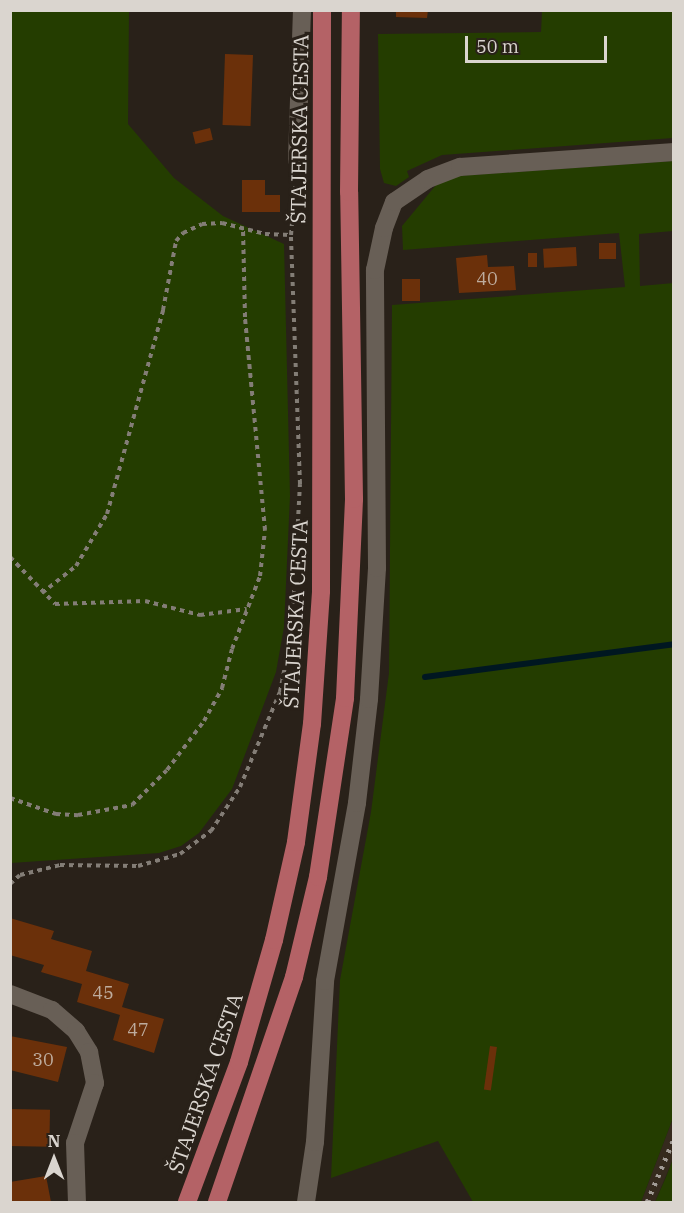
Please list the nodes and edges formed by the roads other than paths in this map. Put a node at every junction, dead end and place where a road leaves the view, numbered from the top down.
1 (302, 10) edge
2 (322, 10) edge
3 (351, 10) edge
4 (674, 152) edge
5 (297, 160) road end
6 (10, 994) edge
7 (77, 1203) edge
8 (187, 1203) edge
9 (217, 1203) edge
10 (306, 1203) edge

1 - 5 street
2 - 8 main road, ŠTAJERSKA CESTA
3 - 9 main road
4 - 10 street
6 - 7 street

